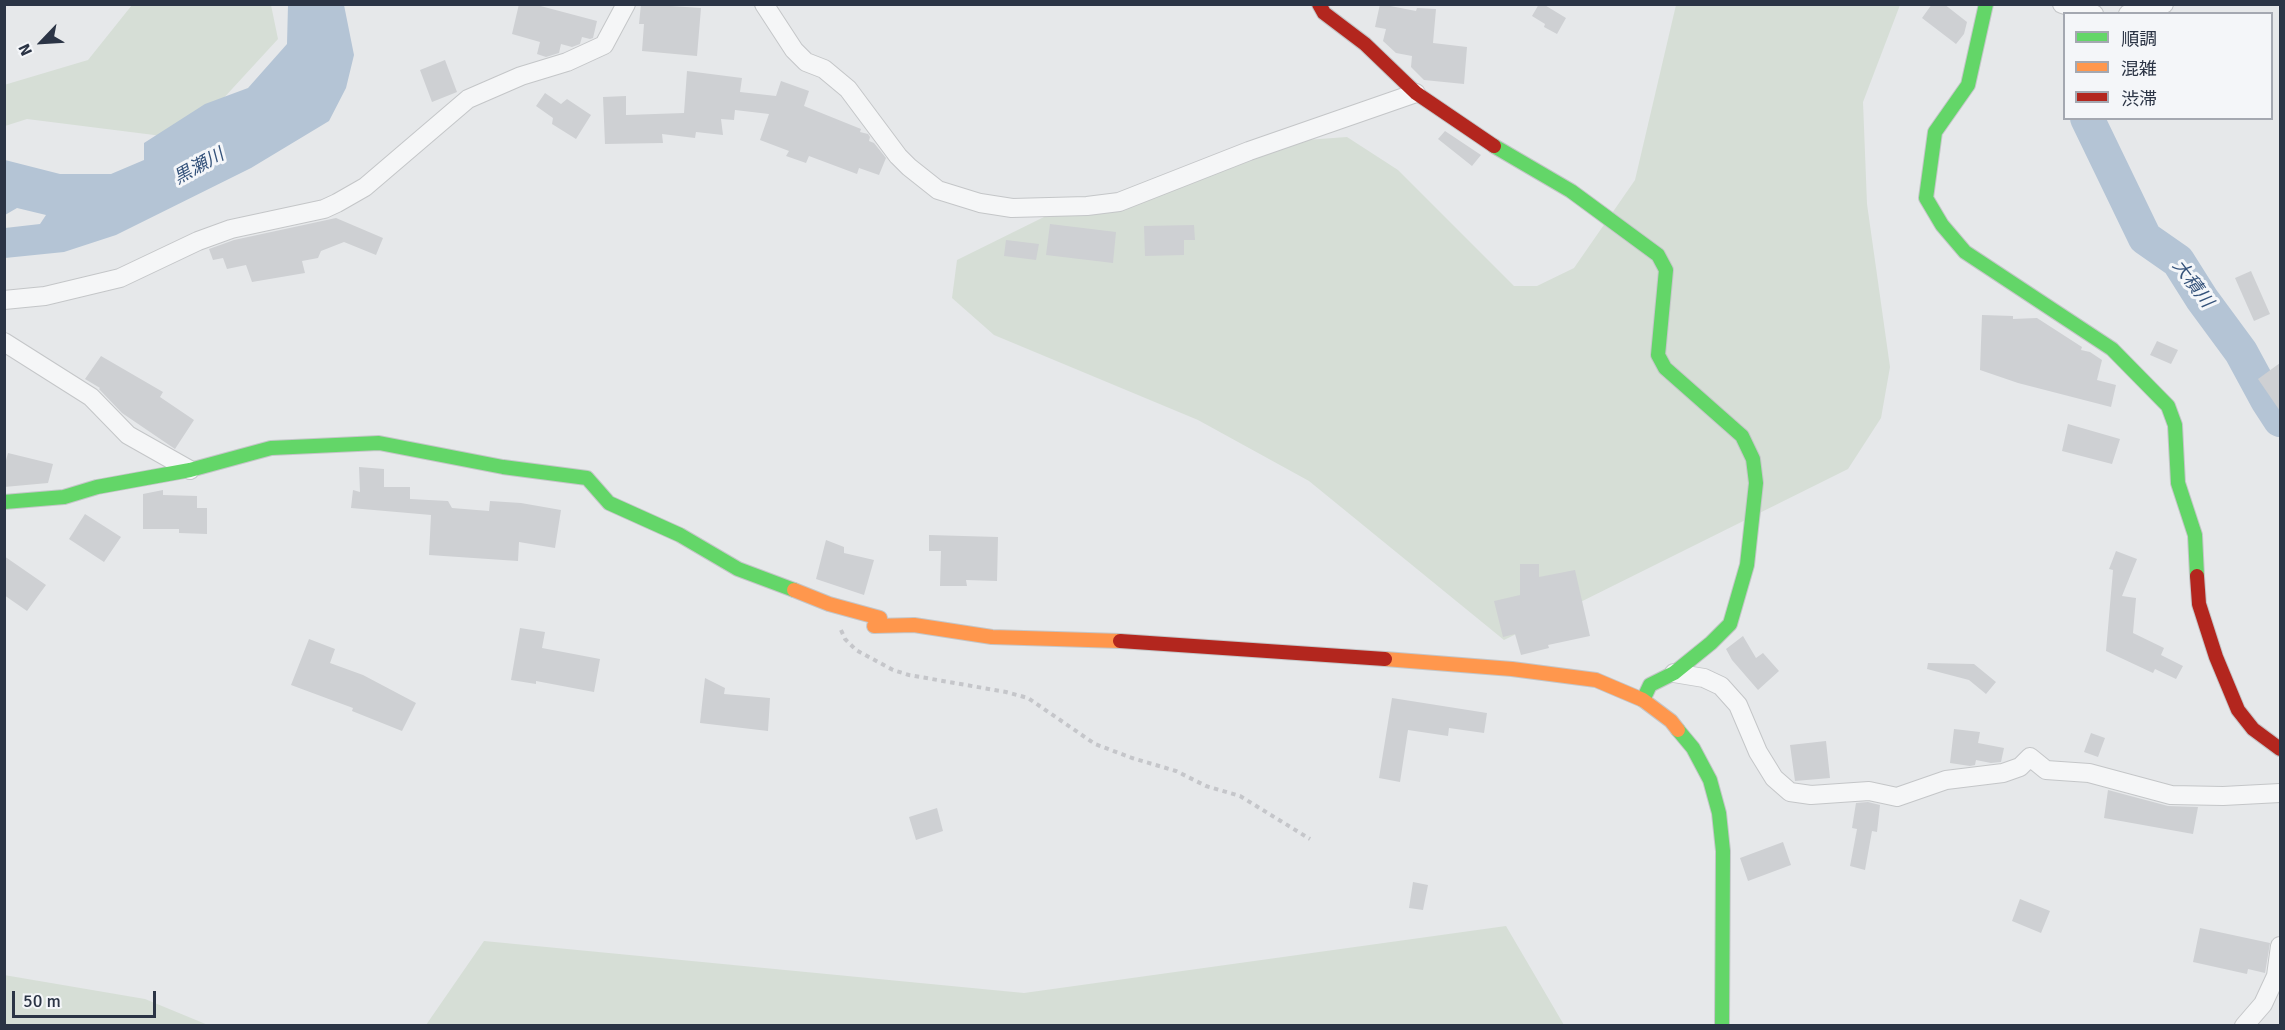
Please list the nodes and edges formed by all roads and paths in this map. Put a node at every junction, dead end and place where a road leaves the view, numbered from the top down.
1 (626, 4) edge
2 (764, 4) edge
3 (1319, 4) edge
4 (1986, 4) edge
5 (2163, 4) edge
6 (2062, 5) edge
7 (2088, 12) edge
8 (2135, 12) edge
9 (1416, 93) junction
10 (4, 300) edge
11 (4, 342) edge
12 (190, 470) junction
13 (4, 502) edge
14 (829, 604) junction
15 (1674, 673) junction
16 (1643, 700) junction
17 (2280, 749) edge
18 (2280, 793) edge
19 (1310, 839) dead end
20 (2280, 946) edge
21 (1722, 1026) edge
22 (2244, 1026) edge

1 - 10 street
2 - 9 street
3 - 9 street
4 - 17 street
5 - 8 street
6 - 7 street
9 - 15 street
11 - 12 street
12 - 13 street
12 - 14 street
14 - 16 street
14 - 19 path
15 - 16 street
15 - 18 street
16 - 21 street
20 - 22 street

